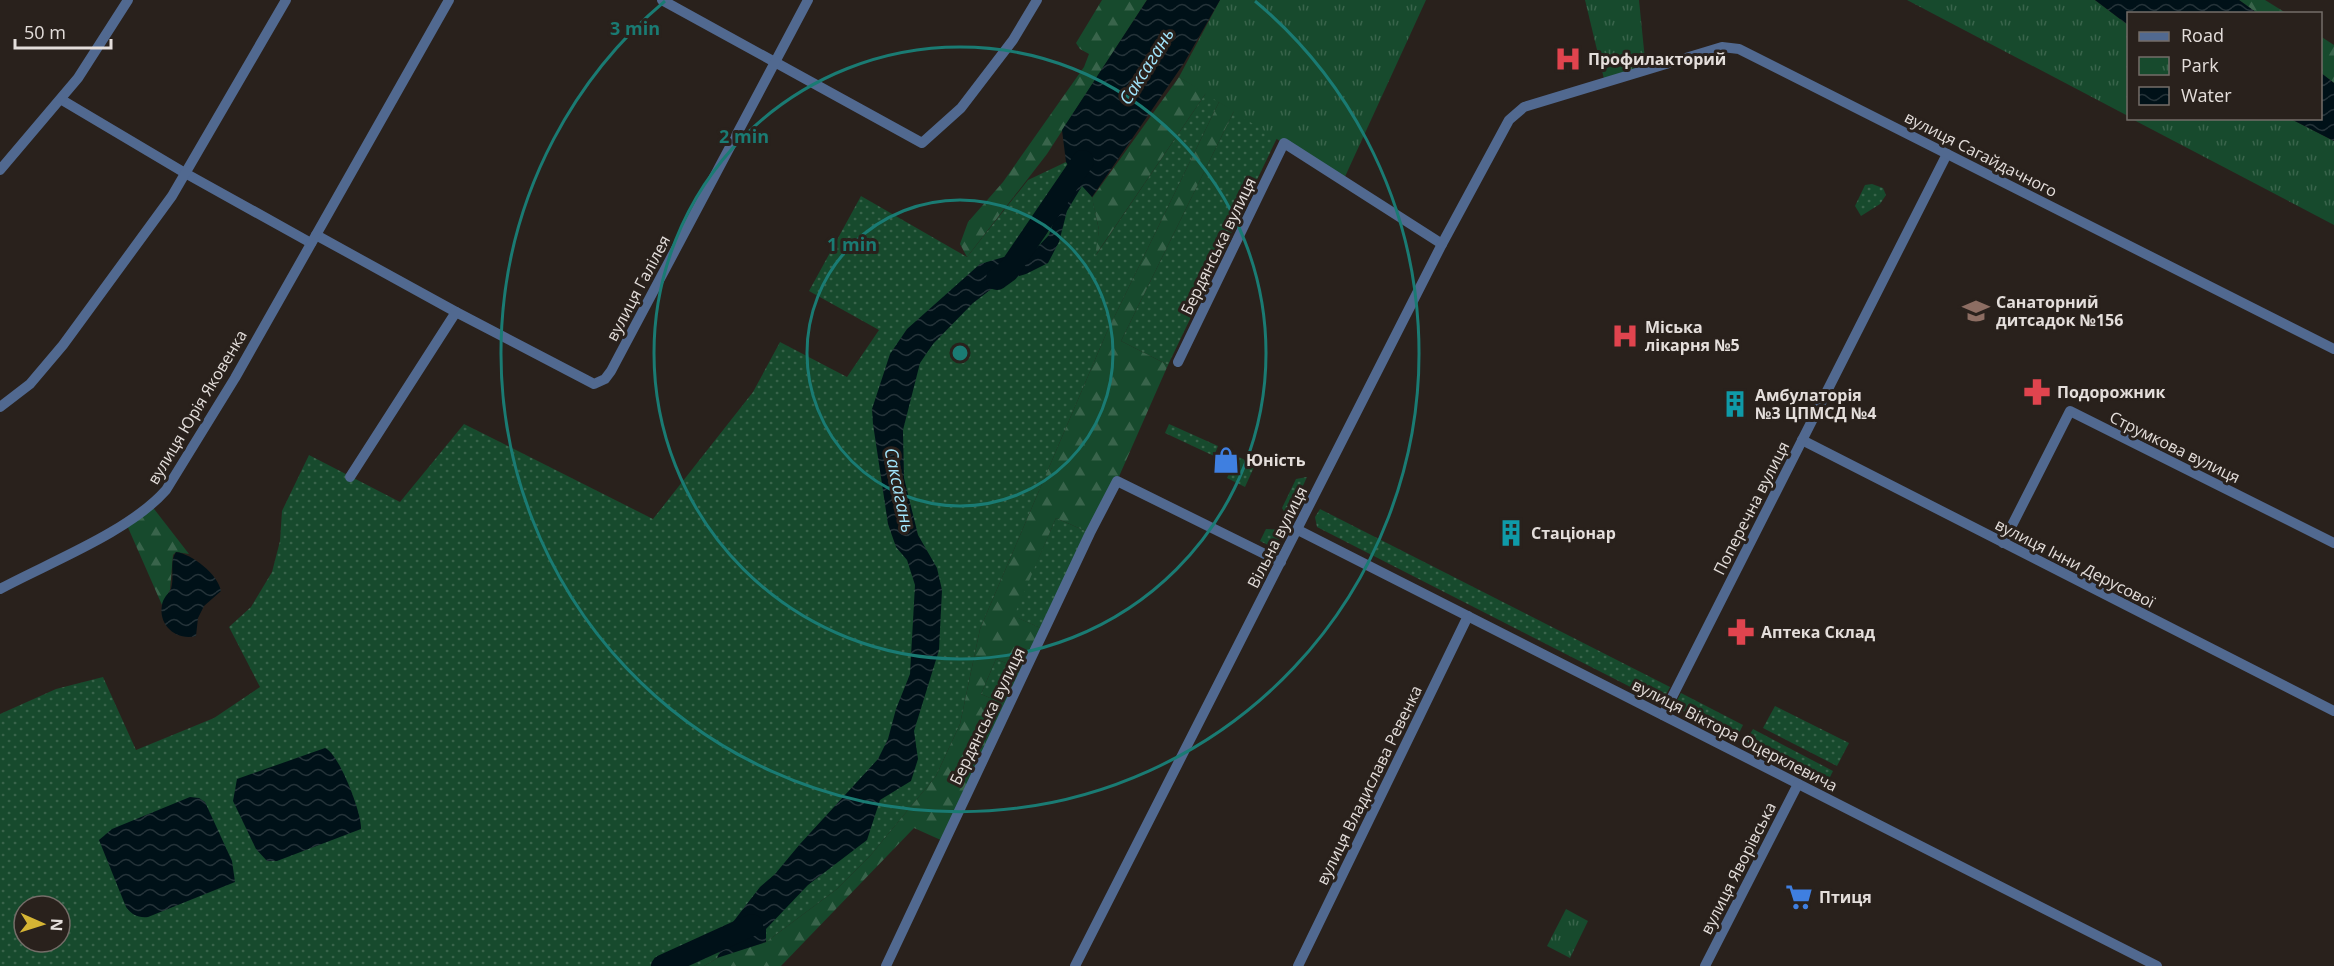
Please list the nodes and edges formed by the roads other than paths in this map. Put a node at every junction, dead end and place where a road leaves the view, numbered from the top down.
1 (128, 0) edge
2 (286, 0) edge
3 (449, 0) edge
4 (662, 0) edge
5 (808, 0) edge
6 (1037, 0) edge
7 (775, 61) junction
8 (1605, 84) joint
9 (62, 100) junction
10 (1947, 154) junction
11 (0, 170) edge
12 (185, 173) junction
13 (313, 239) junction
14 (1442, 244) junction
15 (456, 312) junction
16 (2334, 349) edge
17 (1179, 362) dead end
18 (0, 407) edge
19 (1802, 440) junction
20 (350, 477) dead end
21 (1298, 530) junction
22 (2003, 543) junction
23 (2334, 543) edge
24 (1281, 562) junction
25 (0, 589) edge
26 (1468, 616) junction
27 (2334, 711) edge
28 (1663, 716) junction
29 (1798, 784) junction
30 (886, 966) edge
31 (1075, 966) edge
32 (1298, 966) edge
33 (1705, 966) edge
34 (2157, 966) edge

1 - 9 street
2 - 12 street
3 - 13 street, вулиця Юрія Яковенка
4 - 7 street
5 - 7 street, вулиця Галілея
6 - 7 street
7 - 15 street, вулиця Галілея
8 - 10 street, вулиця Сагайдачного
8 - 14 street, Вільна вулиця
9 - 11 street
9 - 12 street
10 - 16 street, вулиця Сагайдачного
10 - 19 street, Поперечна вулиця
12 - 13 street
12 - 18 street
13 - 15 street
13 - 25 street, вулиця Юрія Яковенка
14 - 17 street, Бердянська вулиця
14 - 21 street, Вільна вулиця
15 - 20 street
19 - 22 street, вулиця Інни Дерусової
19 - 28 street, Поперечна вулиця
21 - 24 street, Вільна вулиця
21 - 26 street, вулиця Віктора Оцерклевича
22 - 23 street, Струмкова вулиця
22 - 27 street, вулиця Інни Дерусової
24 - 30 street, Бердянська вулиця
24 - 31 street, Вільна вулиця
26 - 28 street, вулиця Віктора Оцерклевича
26 - 32 street, вулиця Владислава Ревенка
28 - 29 street, вулиця Віктора Оцерклевича
29 - 33 street, вулиця Яворівська
29 - 34 street, вулиця Віктора Оцерклевича

